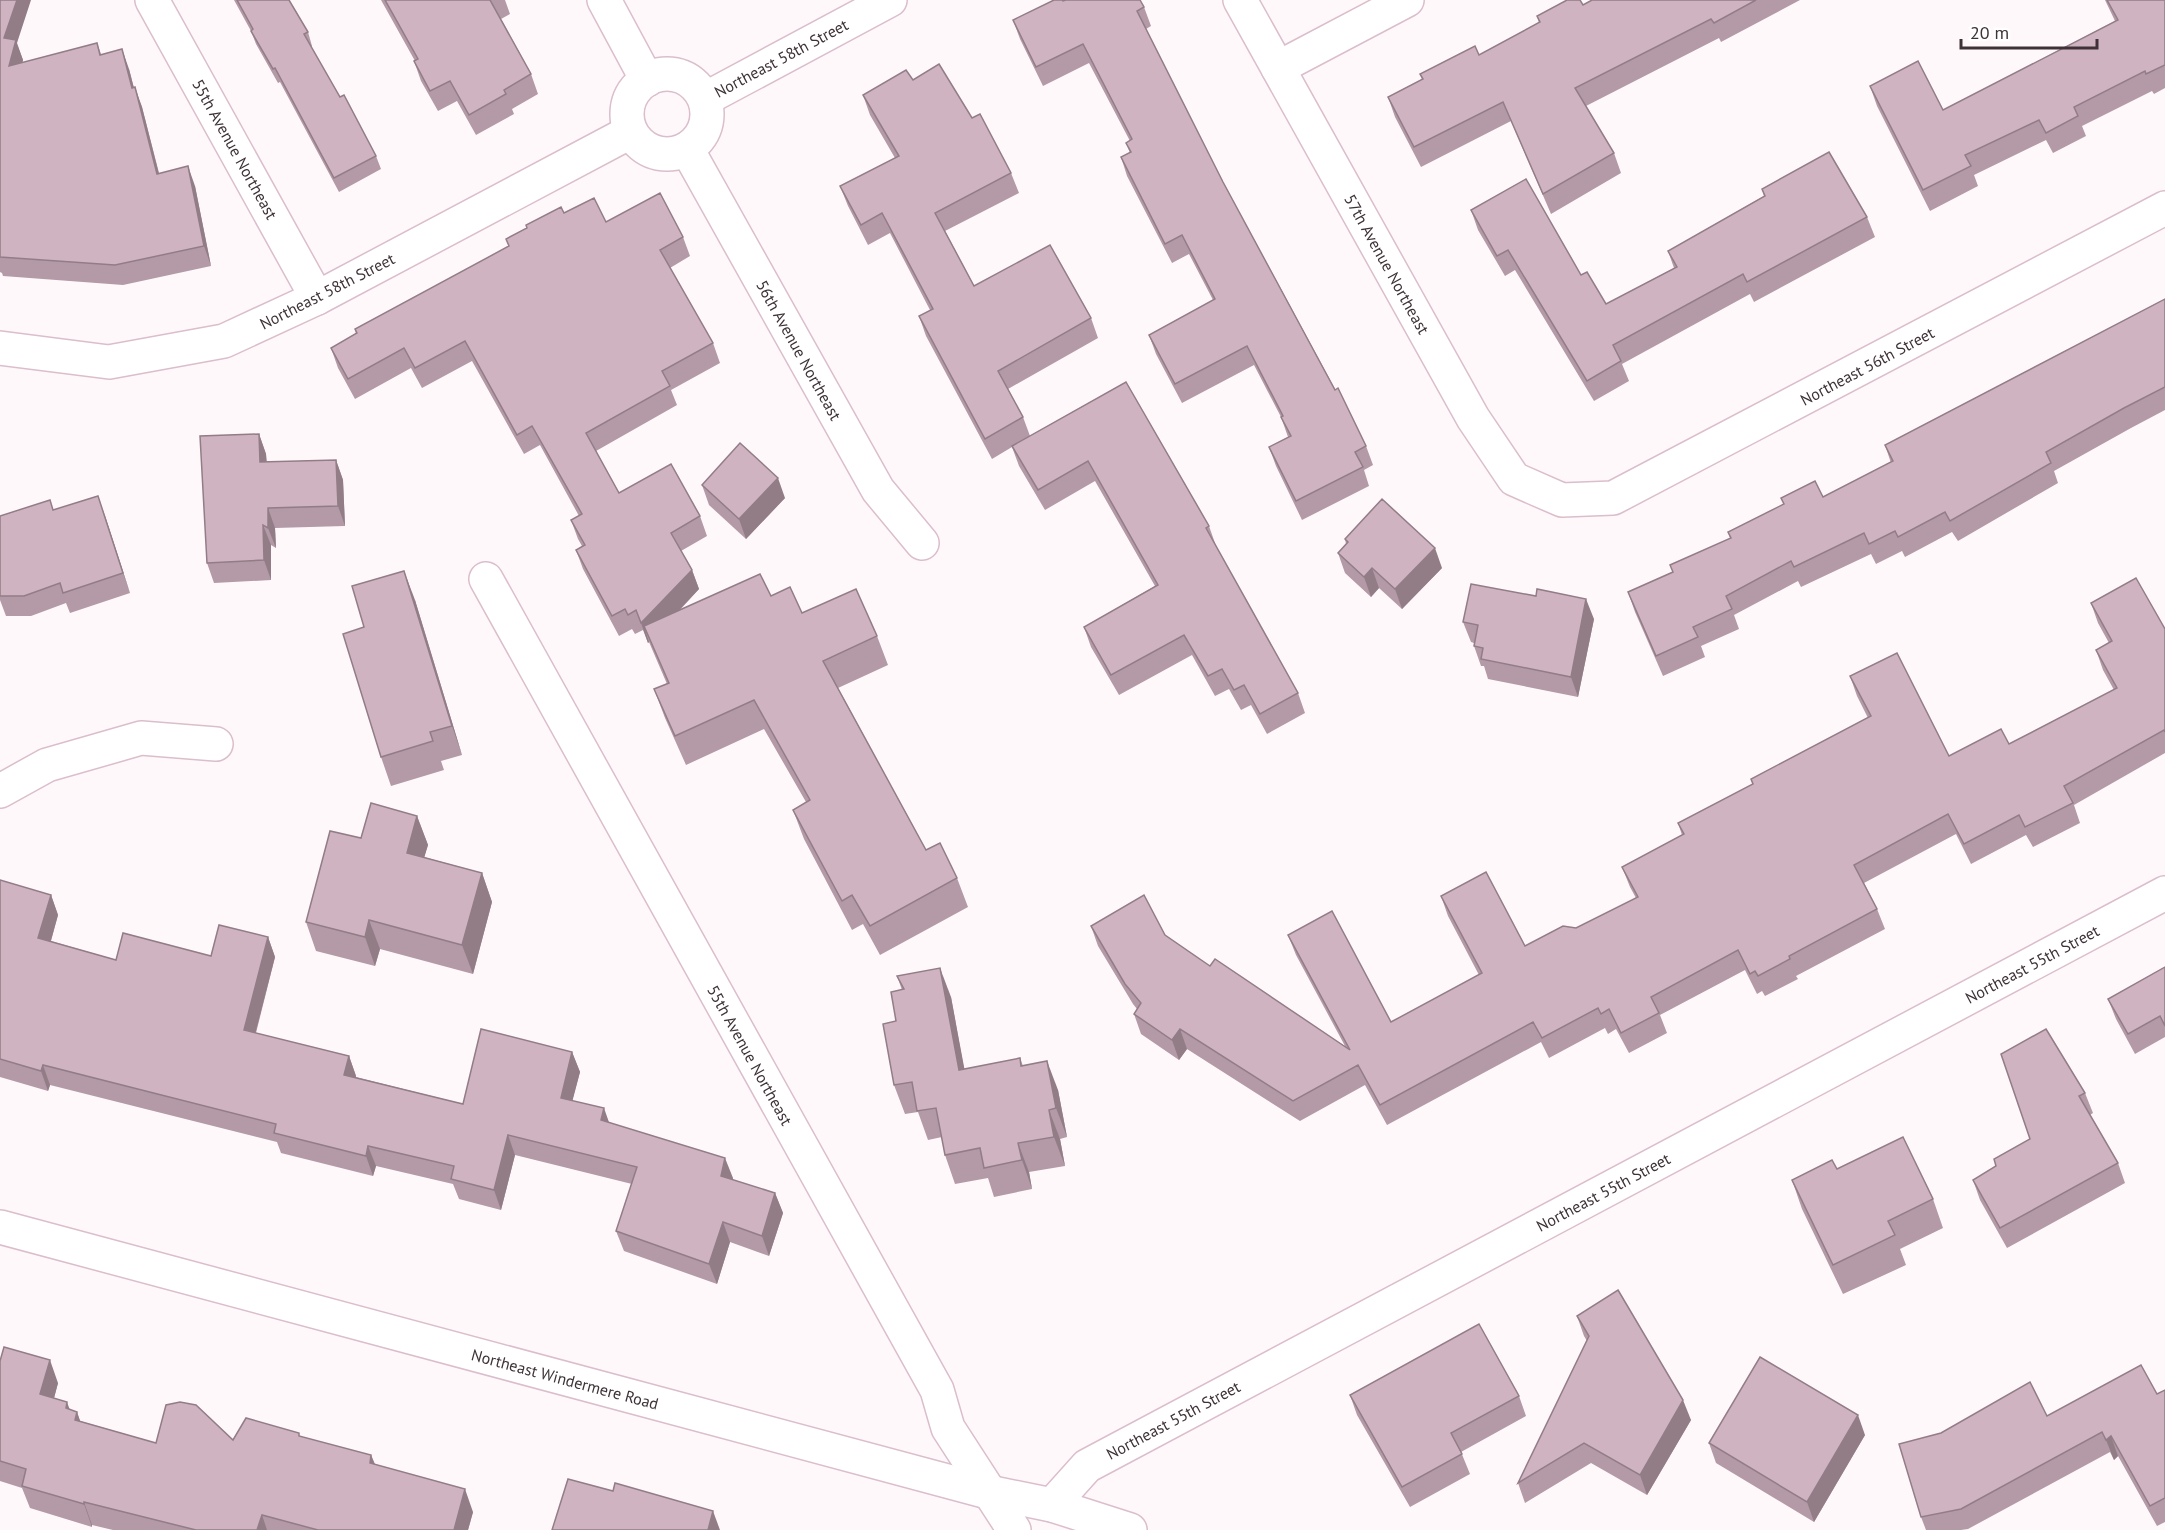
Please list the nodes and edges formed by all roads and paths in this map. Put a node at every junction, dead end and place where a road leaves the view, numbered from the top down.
1 (152, 0) edge
2 (604, 0) edge
3 (890, 0) edge
4 (1240, 0) edge
5 (1407, 0) edge
6 (1278, 68) junction
7 (647, 80) junction
8 (705, 99) junction
9 (630, 132) junction
10 (687, 149) junction
11 (2165, 208) edge
12 (317, 298) junction
13 (0, 348) edge
14 (1562, 500) joint
15 (922, 543) dead end
16 (486, 579) dead end
17 (216, 744) dead end
18 (0, 791) edge
19 (2165, 893) edge
20 (0, 1227) edge
21 (988, 1492) junction
22 (1052, 1505) junction
23 (1014, 1530) edge
24 (1130, 1530) edge

1 - 12 street, 55th Avenue Northeast
2 - 7 street
3 - 8 street, Northeast 58th Street
4 - 6 street, 57th Avenue Northeast
5 - 6 street
6 - 14 street, 57th Avenue Northeast
7 - 8 street
7 - 9 street
8 - 10 street
9 - 10 street
9 - 12 street, Northeast 58th Street
10 - 15 street, 56th Avenue Northeast
11 - 14 street, Northeast 56th Street
12 - 13 street, Northeast 58th Street
16 - 21 street, 55th Avenue Northeast
17 - 18 street
19 - 22 street, Northeast 55th Street
20 - 21 street, Northeast Windermere Road
21 - 22 street, Northeast Windermere Road
21 - 23 street, 55th Avenue Northeast
22 - 24 street, Northeast Windermere Road

